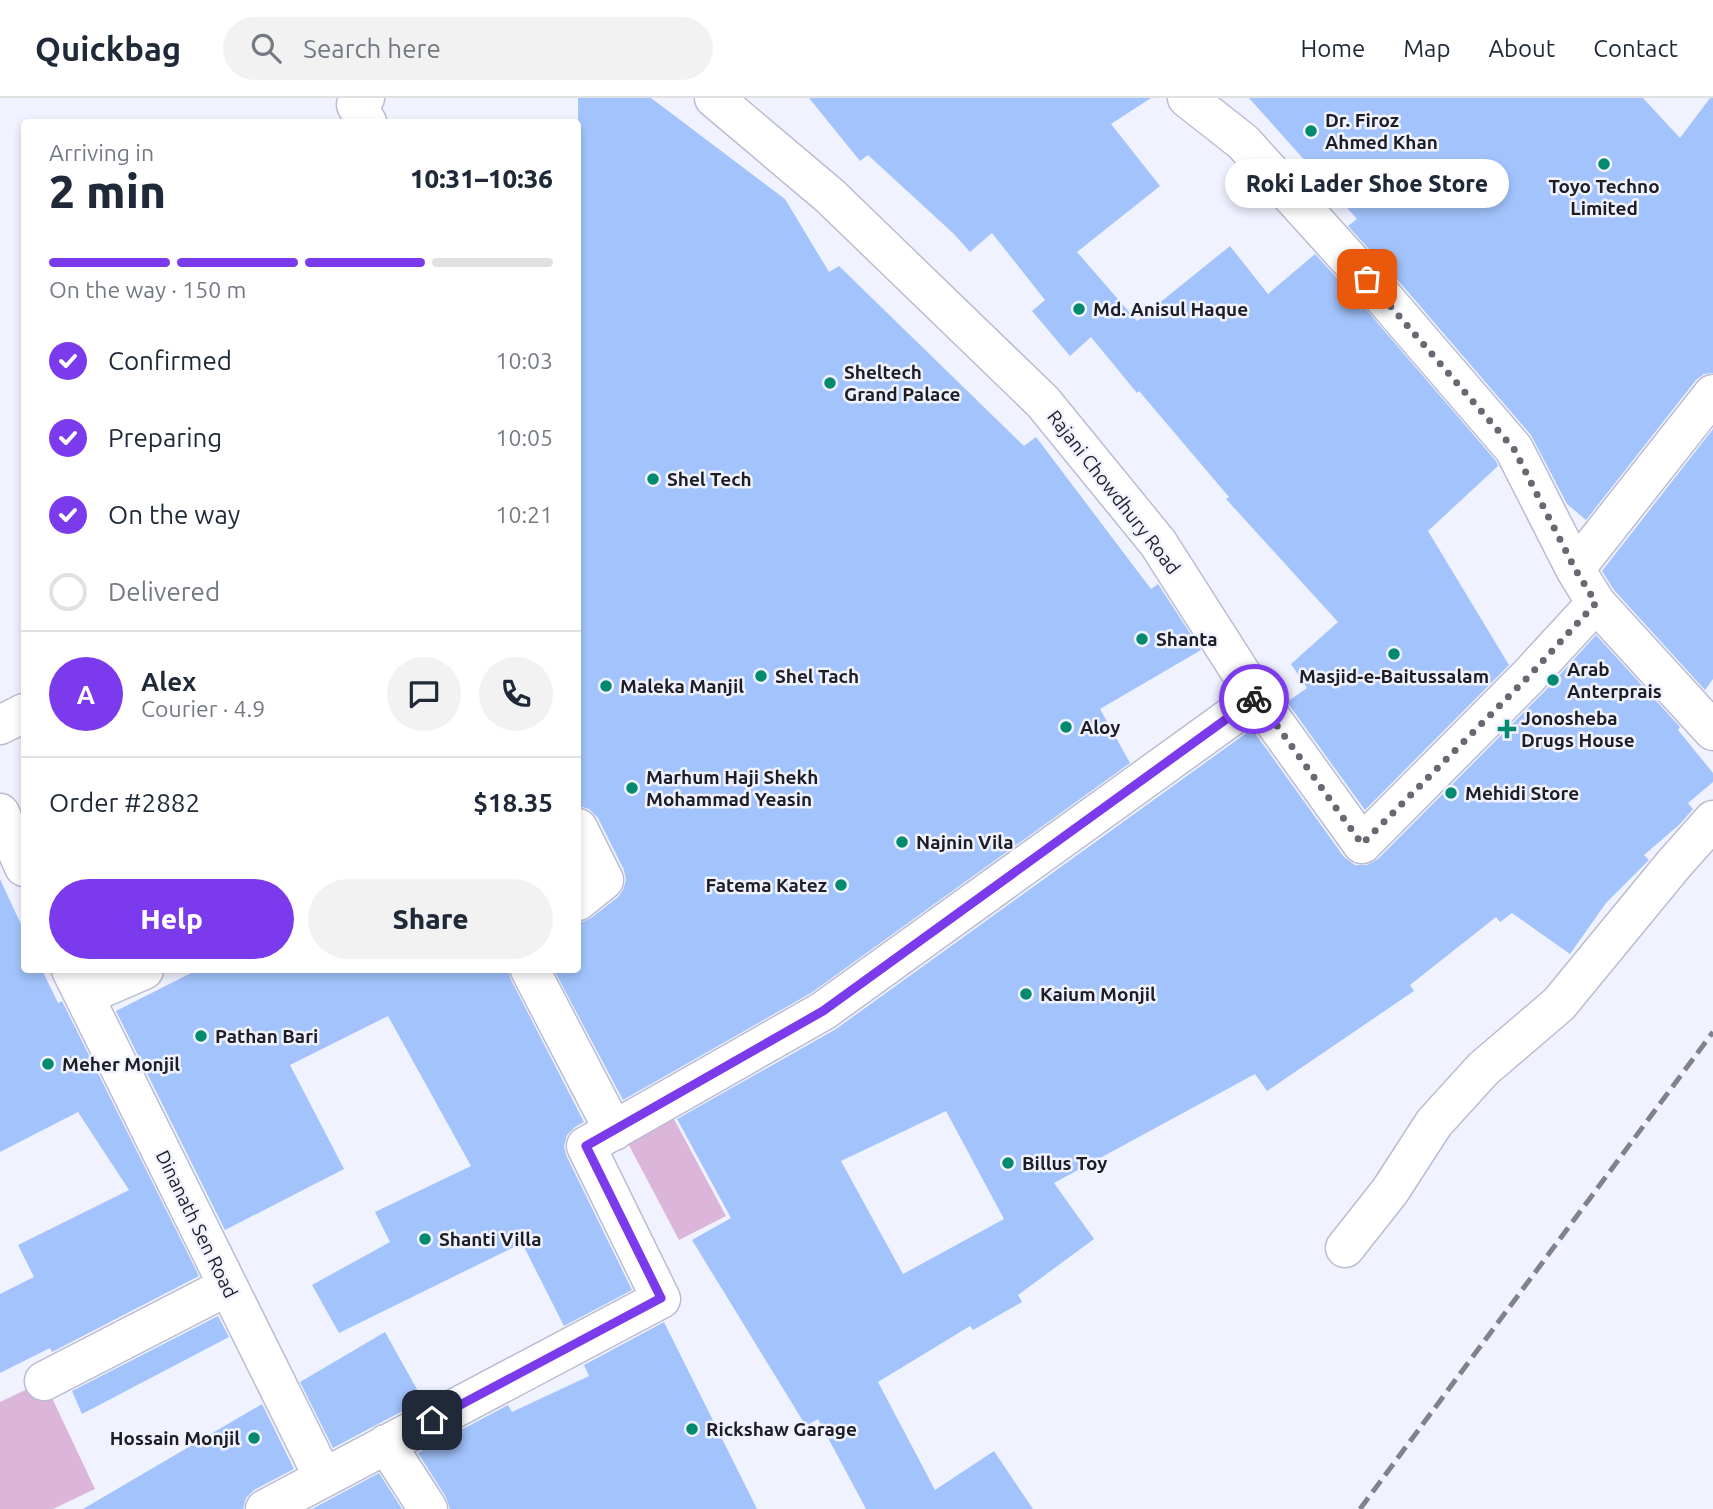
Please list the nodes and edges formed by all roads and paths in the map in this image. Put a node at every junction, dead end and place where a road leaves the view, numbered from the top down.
1 (365, 98) edge
2 (715, 98) edge
3 (1201, 102) edge
4 (365, 119) edge
5 (1713, 394) edge
6 (1575, 569) junction
7 (1596, 603) junction
8 (1257, 698) junction
9 (21, 714) edge
10 (0, 725) edge
11 (1713, 731) edge
12 (0, 813) edge
13 (1713, 820) edge
14 (581, 834) edge
15 (21, 860) edge
16 (581, 899) edge
17 (129, 973) edge
18 (532, 973) edge
19 (78, 983) edge
20 (614, 1131) junction
21 (1345, 1248) dead end
22 (228, 1286) junction
23 (44, 1381) dead end
24 (386, 1444) junction
25 (323, 1477) junction
26 (265, 1509) edge
27 (428, 1509) edge

1 - 4 street
2 - 8 street, Rajani Chowdhury Road
3 - 6 street
5 - 6 street
6 - 7 street
7 - 8 street, Rajani Chowdhury Road
7 - 11 street
8 - 20 street
9 - 10 street
12 - 15 street
13 - 21 street
14 - 16 street
17 - 19 street
18 - 20 street
19 - 22 street, Dinanath Sen Road
20 - 24 street
22 - 23 street
22 - 25 street, Dinanath Sen Road
24 - 25 street
24 - 27 street
25 - 26 street

